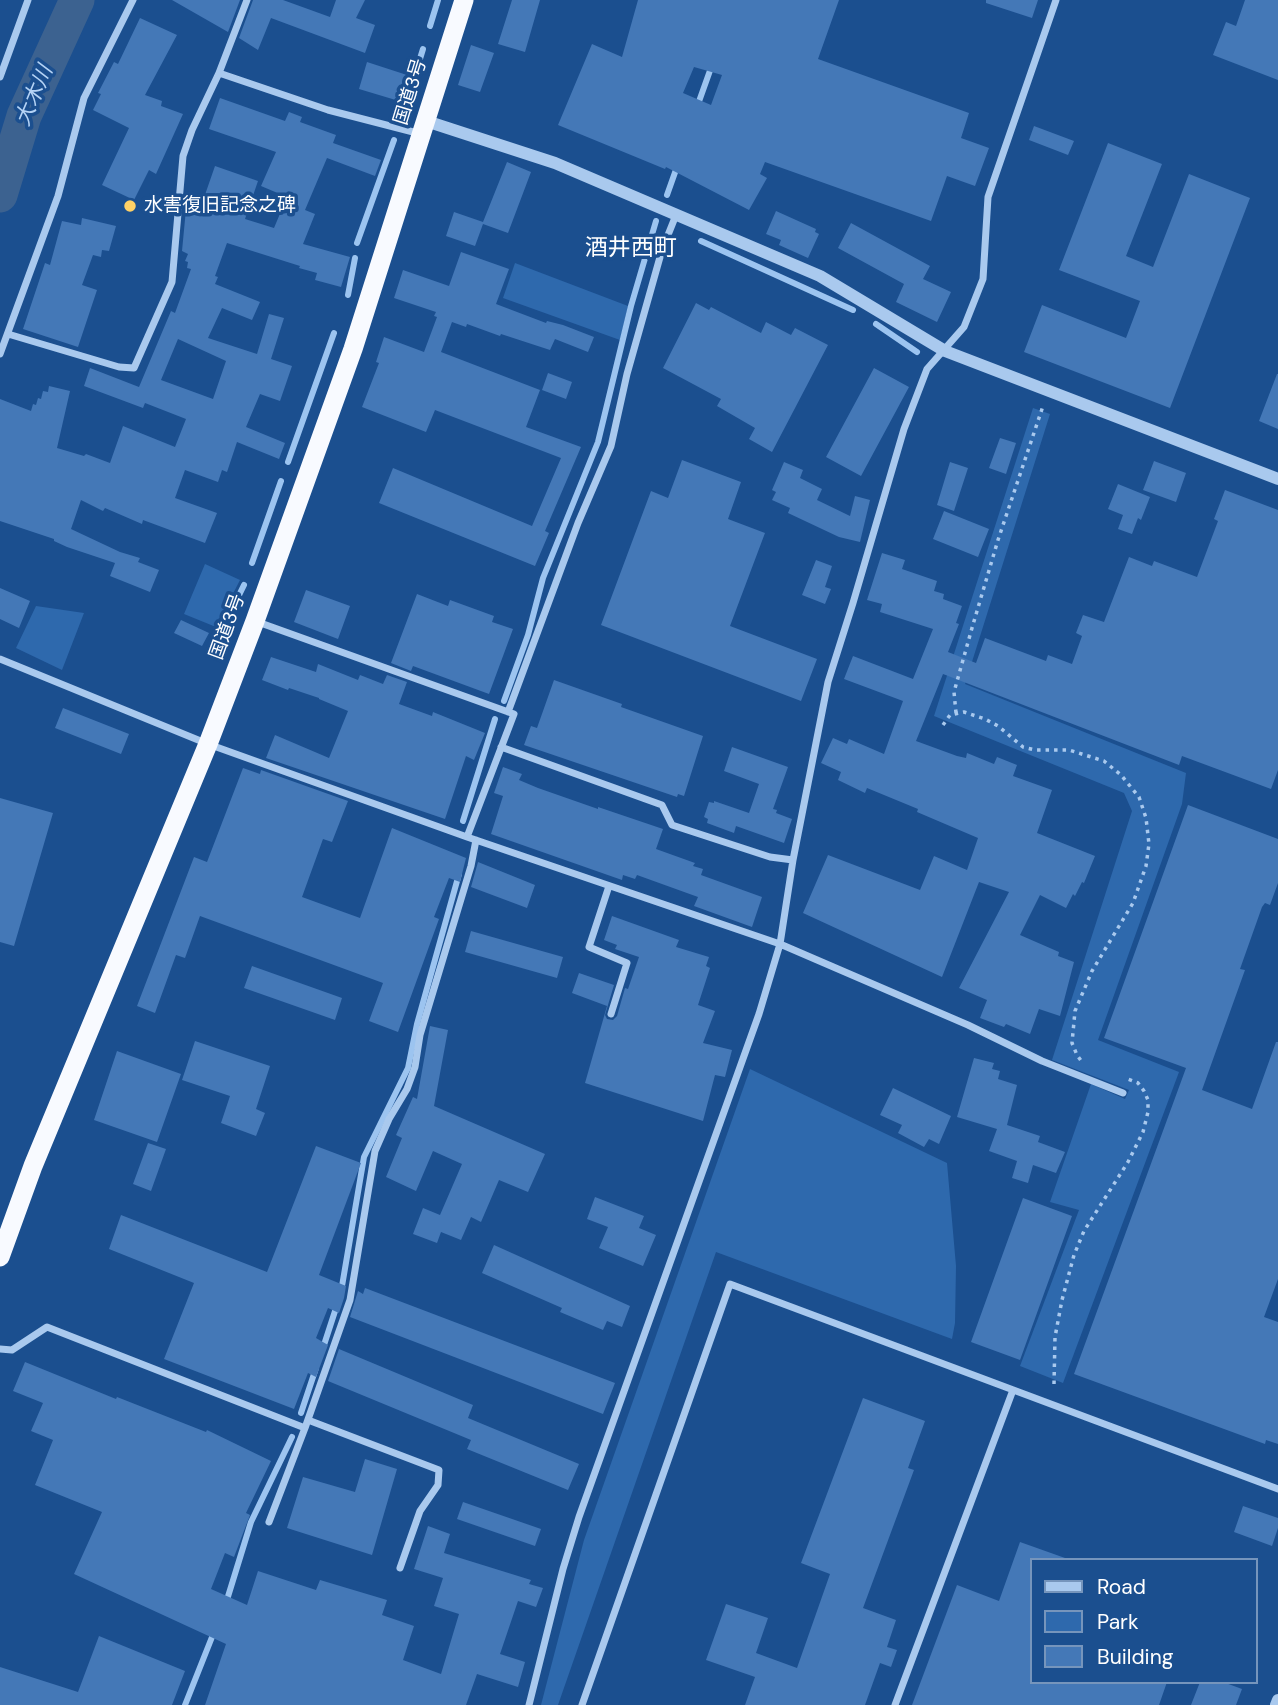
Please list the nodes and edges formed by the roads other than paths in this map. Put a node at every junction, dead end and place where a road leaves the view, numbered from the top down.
1 (28, 0) edge
2 (132, 0) edge
3 (247, 0) edge
4 (464, 0) edge
5 (1055, 0) edge
6 (219, 73) junction
7 (0, 77) edge
8 (424, 127) junction
9 (676, 215) junction
10 (8, 334) junction
11 (944, 351) junction
12 (0, 354) edge
13 (1278, 479) edge
14 (255, 621) junction
15 (0, 659) edge
16 (508, 712) junction
17 (208, 744) junction
18 (501, 747) junction
19 (467, 837) junction
20 (476, 840) junction
21 (793, 860) junction
22 (609, 886) junction
23 (780, 944) junction
24 (611, 1014) dead end
25 (1123, 1093) dead end
26 (0, 1257) edge
27 (0, 1349) edge
28 (1013, 1390) junction
29 (307, 1424) junction
30 (1278, 1489) edge
31 (269, 1522) dead end
32 (400, 1568) dead end
33 (1278, 1700) edge
34 (529, 1705) edge
35 (582, 1705) edge
36 (895, 1705) edge
37 (1276, 1705) edge

1 - 7 street
2 - 10 street
3 - 6 street
4 - 8 highway, 国道3号
5 - 11 street
6 - 8 street
6 - 10 street
8 - 9 street
8 - 14 highway, 国道3号
9 - 11 street
9 - 16 street
10 - 12 street
11 - 13 street
11 - 21 street
14 - 16 street
14 - 17 highway, 国道3号
15 - 17 street
16 - 18 street
17 - 19 street
17 - 26 highway, 国道3号
18 - 19 street
18 - 21 street
19 - 20 street
20 - 22 street
20 - 29 street
21 - 23 street
22 - 23 street
22 - 24 street
23 - 25 street
23 - 34 street
27 - 29 street
28 - 30 street
28 - 35 street
28 - 36 street
29 - 31 street
29 - 32 street
33 - 37 street

